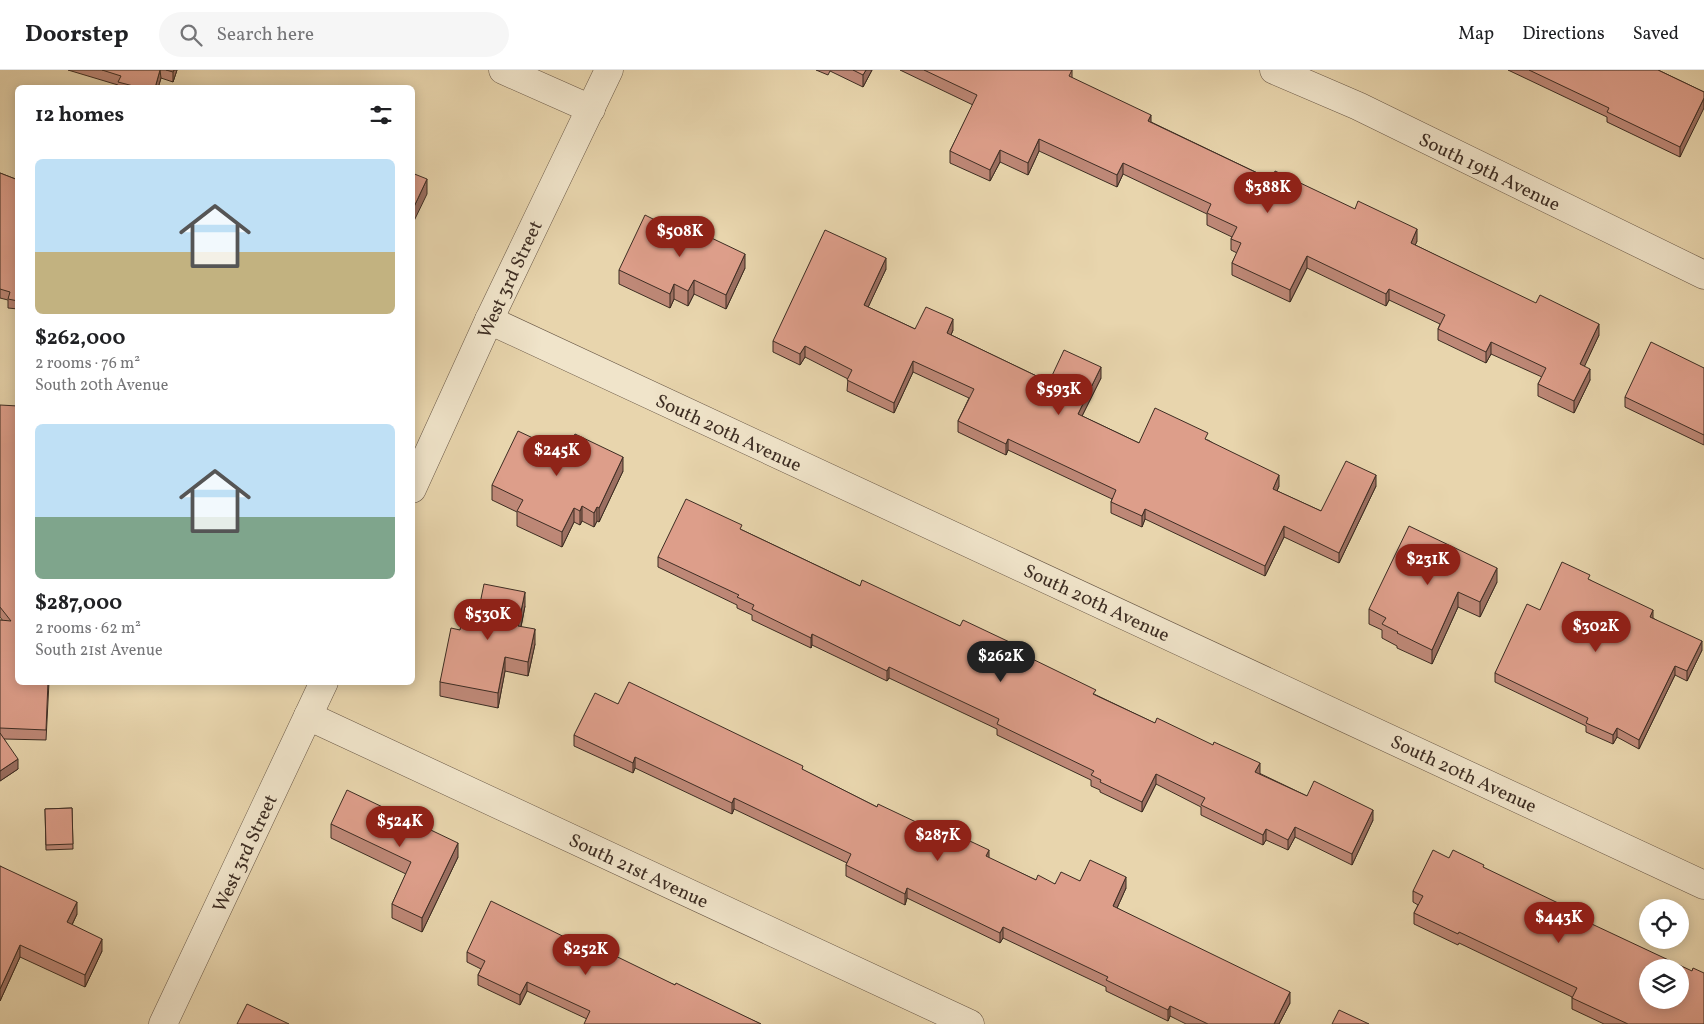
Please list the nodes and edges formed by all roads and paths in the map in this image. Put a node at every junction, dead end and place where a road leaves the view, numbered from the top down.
1 (503, 70) edge
2 (609, 70) edge
3 (1274, 70) edge
4 (591, 109) junction
5 (1704, 275) edge
6 (489, 320) junction
7 (415, 481) edge
8 (323, 685) edge
9 (308, 716) junction
10 (1704, 885) edge
11 (162, 1024) edge
12 (970, 1024) edge

1 - 4 street
2 - 4 street, West 3rd Street
3 - 5 street, South 19th Avenue
4 - 6 street, West 3rd Street
6 - 7 street, West 3rd Street
6 - 10 street, South 20th Avenue
8 - 9 street, West 3rd Street
9 - 11 street, West 3rd Street
9 - 12 street, South 21st Avenue

